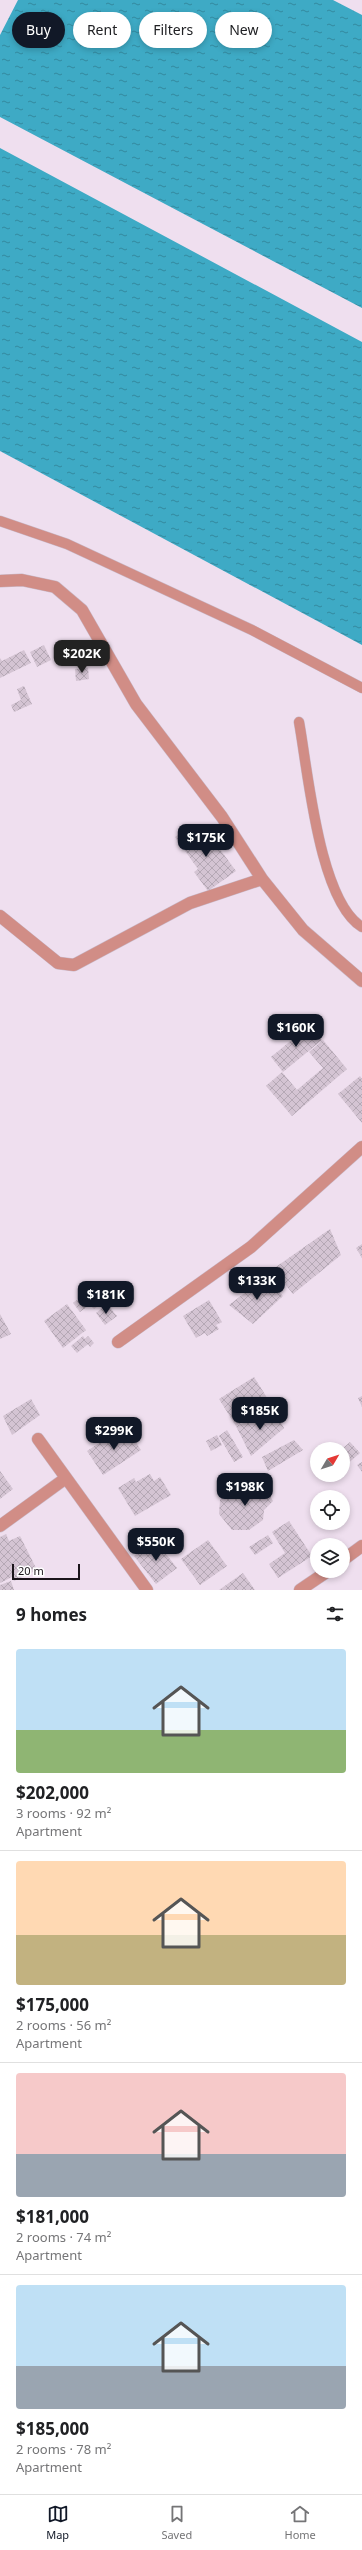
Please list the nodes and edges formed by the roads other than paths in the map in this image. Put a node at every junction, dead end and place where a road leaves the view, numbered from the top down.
1 (0, 521) edge
2 (0, 581) edge
3 (362, 688) edge
4 (299, 722) dead end
5 (262, 879) junction
6 (0, 916) edge
7 (362, 927) edge
8 (362, 981) edge
9 (362, 1146) edge
10 (118, 1342) dead end
11 (38, 1439) dead end
12 (66, 1478) junction
13 (0, 1526) edge
14 (362, 1546) edge
15 (350, 1555) edge
16 (318, 1578) edge
17 (147, 1590) edge
18 (300, 1590) edge

1 - 3 lane
2 - 5 street
4 - 7 lane
5 - 6 street
5 - 8 street
9 - 10 street
11 - 12 street
12 - 13 street
12 - 17 street
14 - 15 street
16 - 18 street

